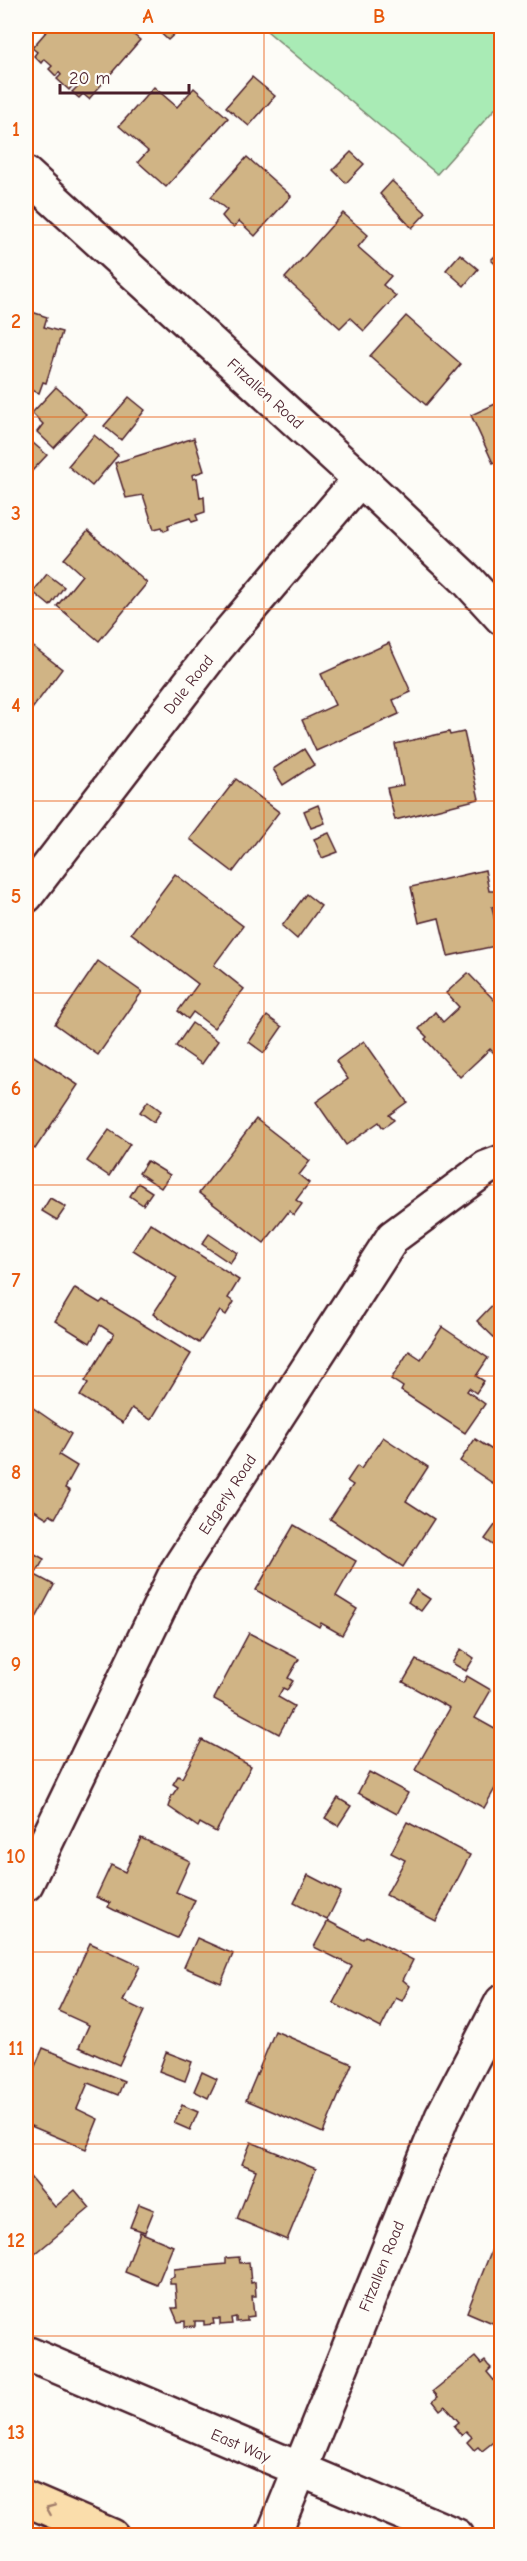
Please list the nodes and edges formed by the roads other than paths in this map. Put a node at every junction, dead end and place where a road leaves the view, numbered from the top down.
1 (26, 174) edge
2 (360, 479) junction
3 (501, 618) edge
4 (26, 896) edge
5 (501, 1162) edge
6 (26, 1884) edge
7 (501, 2002) edge
8 (26, 2354) edge
9 (301, 2470) junction
10 (26, 2499) edge
11 (112, 2535) edge
12 (273, 2535) edge
13 (457, 2535) edge

1 - 2 street, Fitzallen Road
2 - 3 street, Fitzallen Road
2 - 4 street, Dale Road
5 - 6 street, Edgerly Road
7 - 9 street, Fitzallen Road
8 - 9 street, East Way
9 - 12 street, Fitzallen Road
9 - 13 street, East Way
11 -> 10 main road

